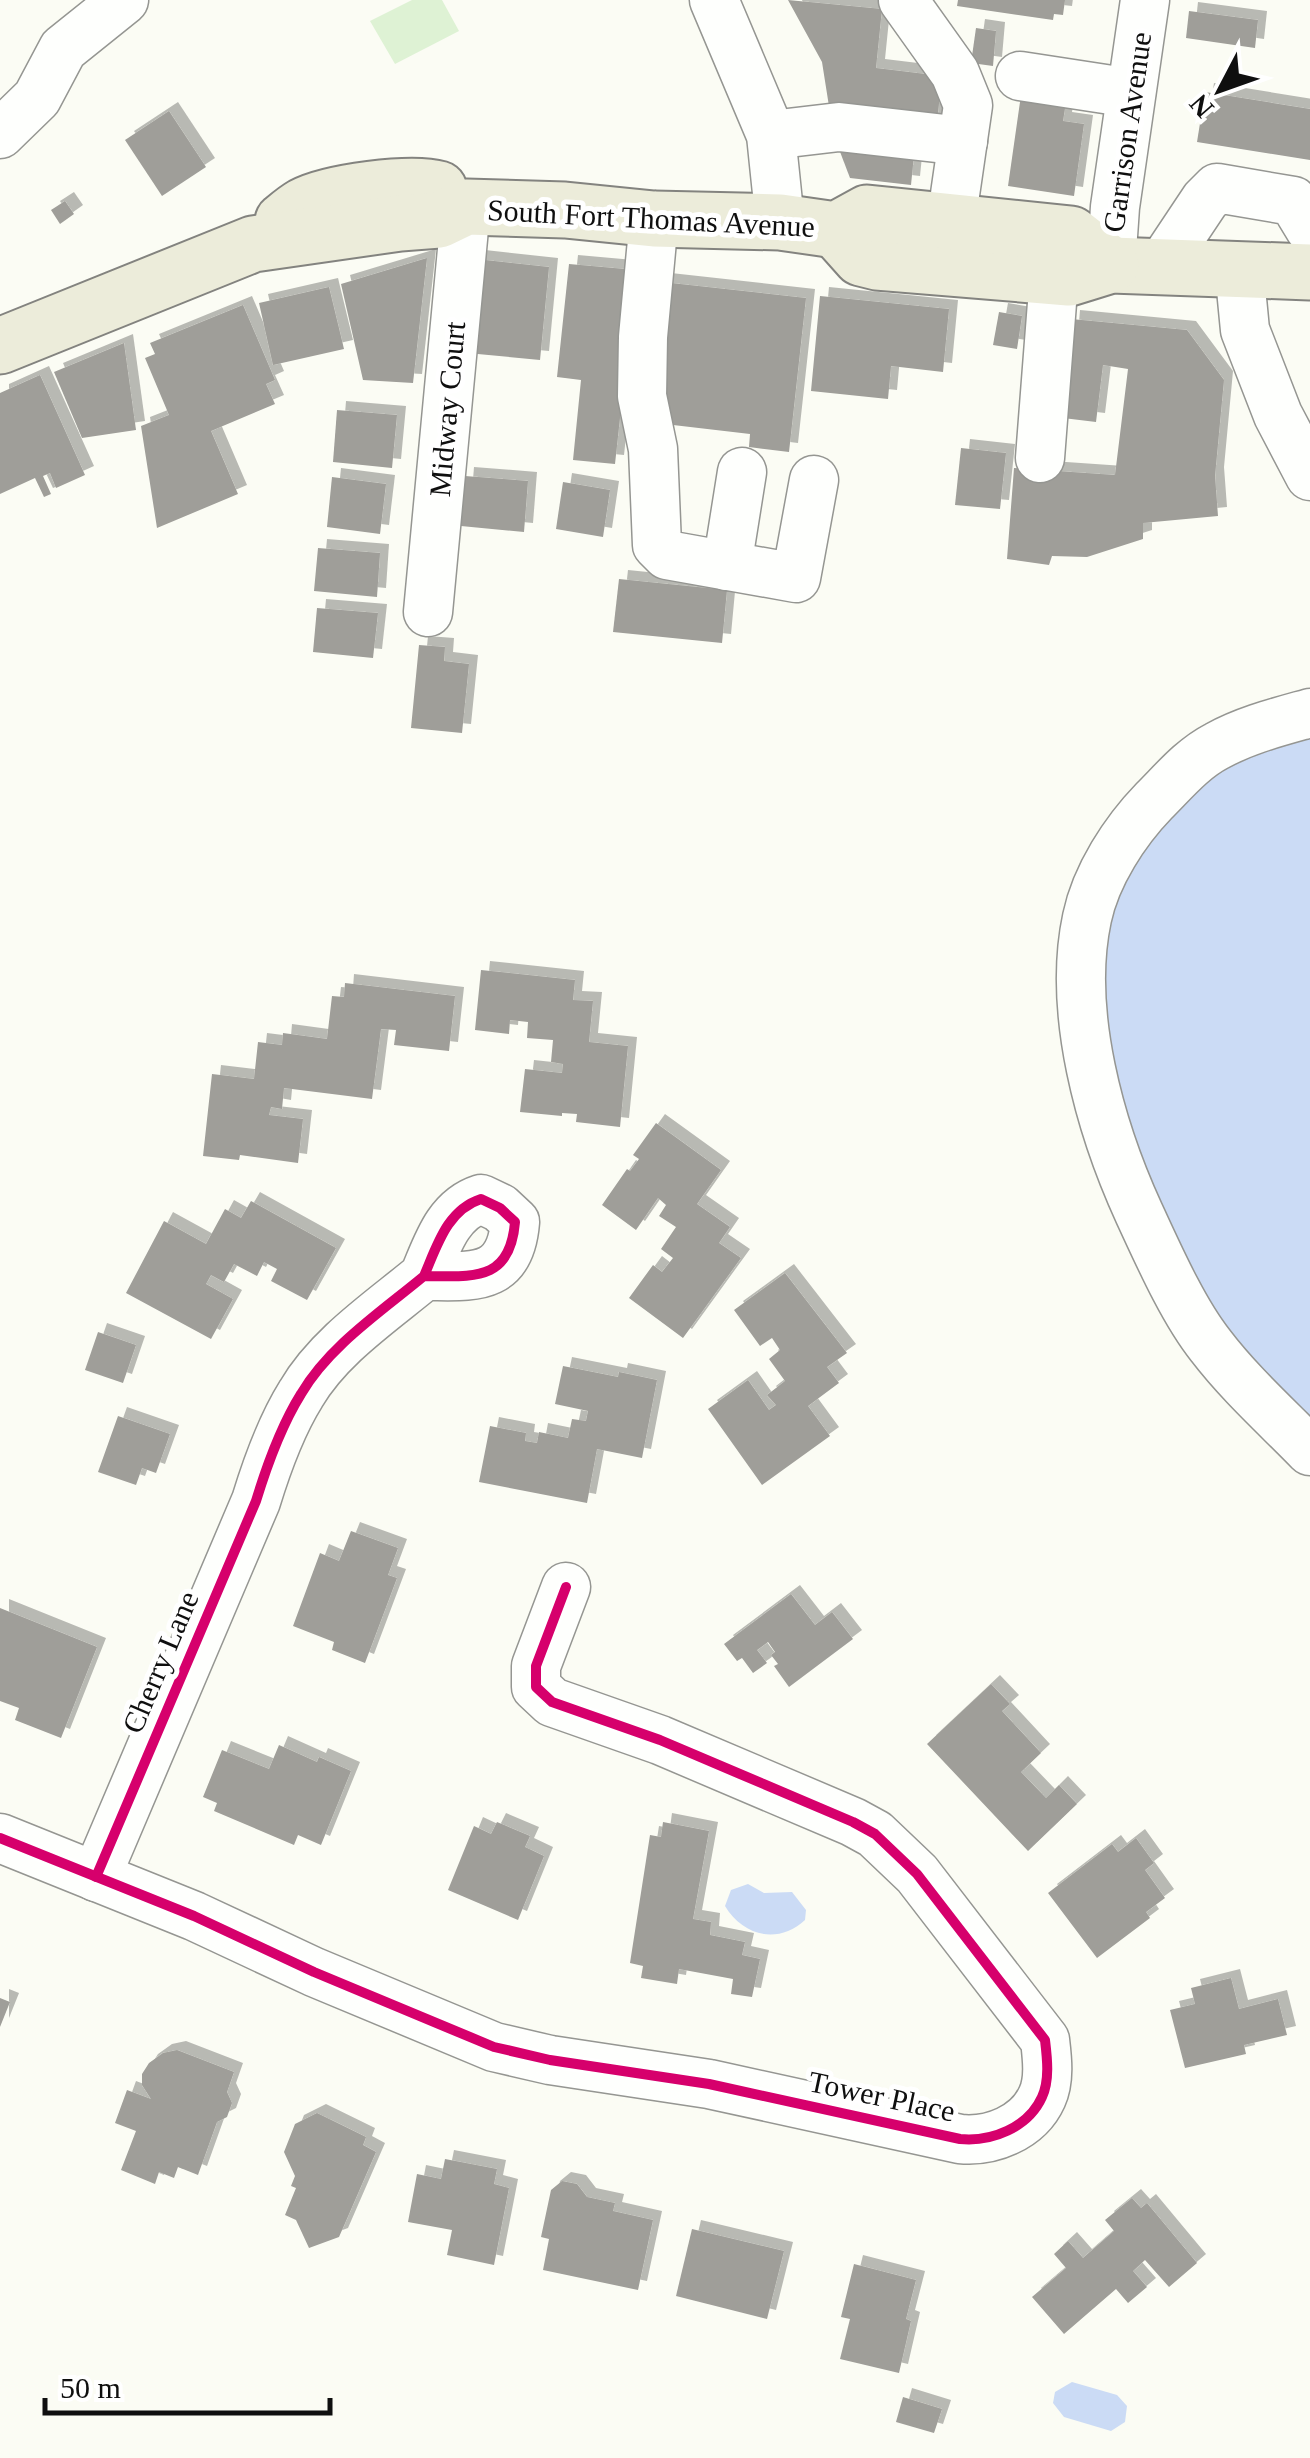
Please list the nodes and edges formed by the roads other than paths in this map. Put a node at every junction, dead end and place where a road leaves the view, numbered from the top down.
1 (124, 0) edge
2 (714, 0) edge
3 (904, 0) edge
4 (1145, 0) edge
5 (1020, 76) dead end
6 (1132, 93) junction
7 (0, 134) edge
8 (770, 135) junction
9 (963, 141) junction
10 (466, 207) junction
11 (654, 219) junction
12 (780, 222) junction
13 (952, 222) junction
14 (1310, 229) edge
15 (836, 230) junction
16 (1136, 265) junction
17 (1239, 268) junction
18 (1310, 272) edge
19 (1054, 277) junction
20 (0, 346) edge
21 (1040, 458) dead end
22 (742, 472) dead end
23 (1310, 476) edge
24 (814, 480) dead end
25 (728, 566) junction
26 (428, 612) dead end
27 (1310, 713) edge
28 (424, 1276) dead end
29 (1310, 1451) edge
30 (566, 1587) dead end
31 (0, 1838) edge
32 (96, 1877) junction

1 - 7 street
2 - 8 street
3 - 9 street
4 - 6 street, Garrison Avenue
5 - 6 street
6 - 16 street, Garrison Avenue
8 - 9 street
8 - 12 street
9 - 13 street
10 - 11 main road, South Fort Thomas Avenue
10 - 20 main road, South Fort Thomas Avenue
10 - 26 street, Midway Court
11 - 12 main road, South Fort Thomas Avenue
11 - 25 street
12 - 15 main road, South Fort Thomas Avenue
13 - 15 main road, South Fort Thomas Avenue
13 - 16 main road, South Fort Thomas Avenue
14 - 16 street
15 - 19 main road, South Fort Thomas Avenue
16 - 17 main road, South Fort Thomas Avenue
16 - 19 main road, South Fort Thomas Avenue
17 - 18 main road, South Fort Thomas Avenue
17 - 23 street
19 - 21 street
22 - 25 street
24 - 25 street
27 - 29 street
28 - 32 street, Cherry Lane
30 - 32 street, Tower Place
31 - 32 street, Tower Place

